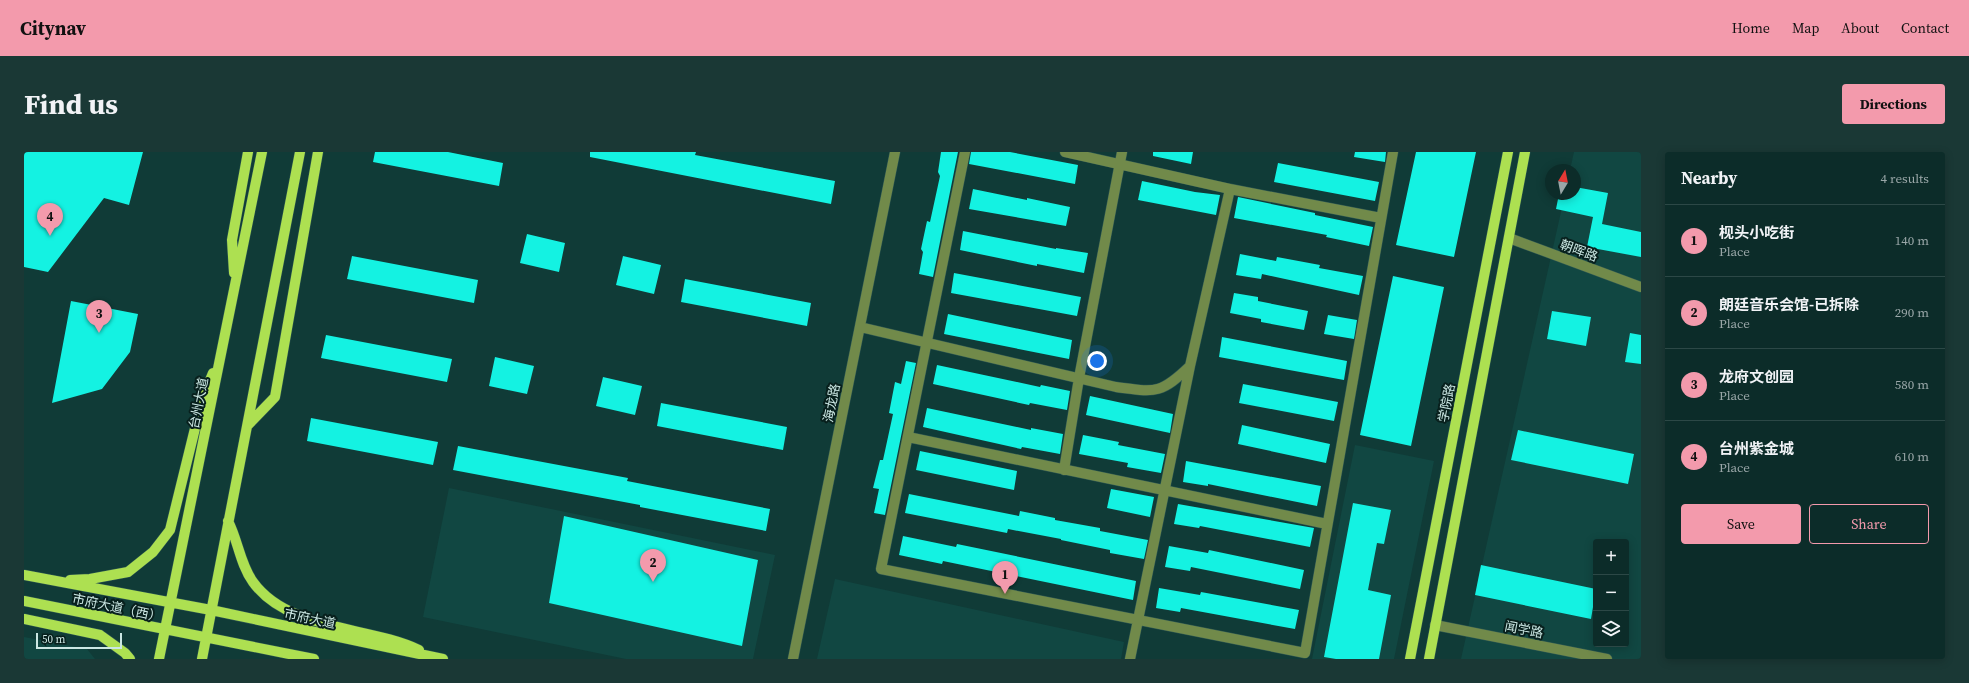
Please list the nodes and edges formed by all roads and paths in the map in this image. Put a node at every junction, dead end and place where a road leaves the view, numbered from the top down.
1 (248, 152) edge
2 (262, 152) edge
3 (300, 152) edge
4 (318, 152) edge
5 (895, 152) edge
6 (965, 152) edge
7 (1065, 152) edge
8 (1122, 152) edge
9 (1393, 152) edge
10 (1508, 152) edge
11 (1525, 152) edge
12 (1120, 164) junction
13 (1230, 189) junction
14 (1381, 218) junction
15 (1509, 238) junction
16 (1641, 287) edge
17 (234, 289) junction
18 (860, 327) junction
19 (927, 343) junction
20 (222, 352) junction
21 (1190, 366) junction
22 (1079, 378) junction
23 (247, 426) junction
24 (908, 437) junction
25 (1064, 470) junction
26 (1164, 491) junction
27 (228, 521) junction
28 (1327, 524) junction
29 (24, 575) edge
30 (45, 579) junction
31 (24, 601) edge
32 (172, 603) junction
33 (211, 610) junction
34 (24, 619) edge
35 (1138, 621) junction
36 (1435, 625) junction
37 (165, 630) junction
38 (206, 638) junction
39 (439, 658) edge
40 (130, 659) edge
41 (159, 659) edge
42 (202, 659) edge
43 (306, 659) edge
44 (314, 659) edge
45 (793, 659) edge
46 (1130, 659) edge
47 (1410, 659) edge
48 (1428, 659) edge
49 (1607, 659) edge

1 - 17 main road
2 - 17 main road, 台州大道
3 - 23 main road
4 - 23 main road
5 - 18 street, 海龙路
6 - 19 street
7 - 12 street
8 - 12 street
9 - 14 street
10 - 47 main road, 学院路
11 - 15 main road
12 - 13 street
12 - 22 street
13 - 14 street
13 - 21 street
14 - 28 street
15 - 16 street, 朝晖路
15 - 36 main road
17 - 20 main road, 台州大道
18 - 19 street
18 - 45 street, 海龙路
19 - 22 street
19 - 24 street
20 - 30 main road
20 - 32 main road, 台州大道
21 - 22 street
21 - 26 street
22 - 25 street
23 - 27 main road
24 - 25 street
24 - 35 street
25 - 26 street
26 - 28 street
26 - 35 street
27 - 33 main road
27 - 39 main road
28 - 35 street
29 - 30 main road, 市府大道（西）
30 - 32 main road, 市府大道（西）
31 - 37 main road, 市府大道（西）
32 - 33 main road, 市府大道
32 - 37 main road, 台州大道
33 - 38 main road
33 - 39 main road, 市府大道
34 - 40 main road
35 - 46 street
36 - 48 main road
36 - 49 street, 闻学路
37 - 38 main road, 市府大道（西）
37 - 41 main road, 台州大道
38 - 42 main road
38 - 44 main road
43 - 44 main road

